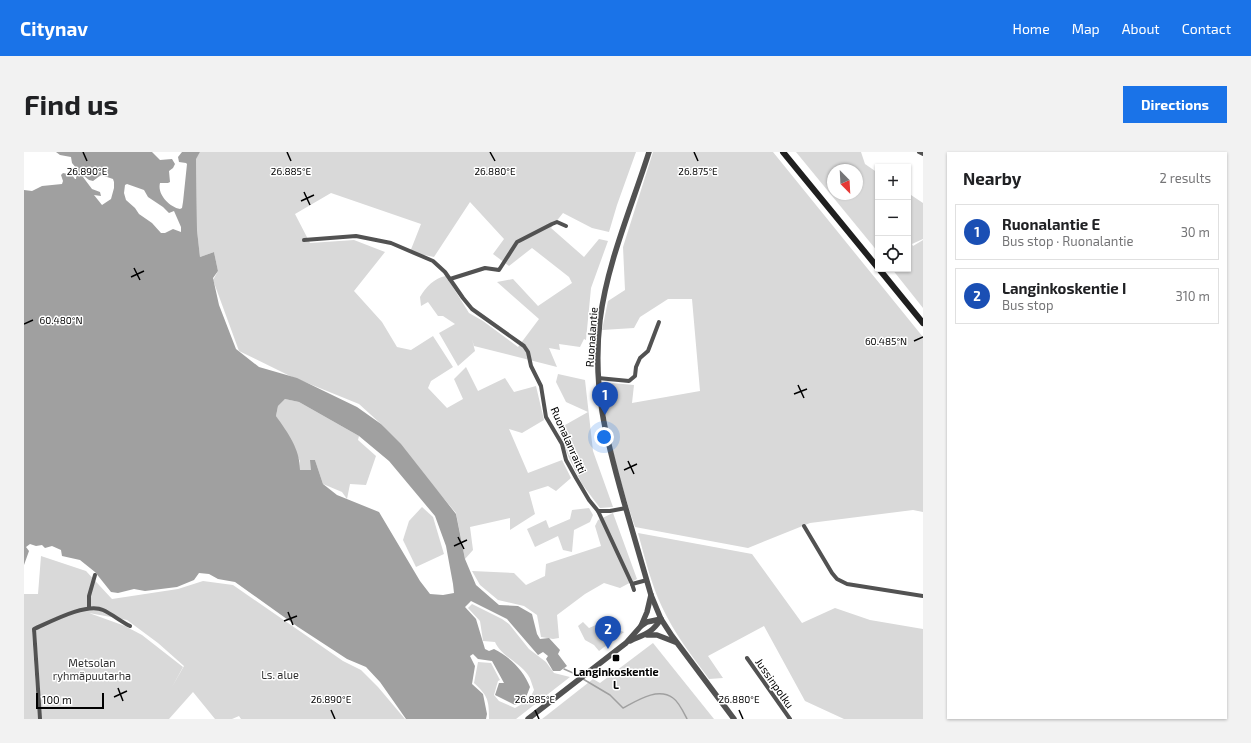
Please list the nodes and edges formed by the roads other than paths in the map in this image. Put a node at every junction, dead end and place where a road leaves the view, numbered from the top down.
1 (649, 152) edge
2 (783, 152) edge
3 (919, 152) edge
4 (923, 154) edge
5 (566, 226) dead end
6 (304, 240) dead end
7 (875, 263) edge
8 (882, 272) edge
9 (450, 279) junction
10 (659, 322) dead end
11 (923, 323) edge
12 (598, 378) junction
13 (626, 508) junction
14 (598, 511) junction
15 (804, 526) dead end
16 (95, 575) dead end
17 (647, 580) junction
18 (632, 584) junction
19 (634, 590) dead end
20 (651, 595) junction
21 (923, 596) edge
22 (89, 608) junction
23 (662, 619) junction
24 (130, 626) dead end
25 (641, 626) junction
26 (643, 635) junction
27 (626, 643) junction
28 (677, 643) junction
29 (747, 658) dead end
30 (40, 719) edge
31 (528, 719) edge
32 (734, 719) edge
33 (790, 719) edge

1 - 12 street, Ruonalantie
2 - 7 main road
3 - 4 street
5 - 9 street
6 - 9 street, Ruonalanraitti
8 - 11 main road
9 - 14 street, Ruonalanraitti
10 - 12 street
12 - 13 street, Ruonalantie
13 - 14 street
13 - 17 street, Ruonalantie
14 - 18 street, Ruonalanraitti
15 - 21 street
16 - 22 street
17 - 18 street
17 - 20 street, Ruonalantie
18 - 19 street, Ruonalanraitti
20 - 23 street, Ruonalantie
20 - 25 street, Ruonalantie
22 - 24 street
22 - 30 street
23 - 25 street
23 - 26 street
23 - 28 street, Ruonalantie
25 - 27 street
26 - 27 street
26 - 28 street
27 - 31 street
28 - 32 street, Ruonalantie
29 - 33 street, Jussinpolku

